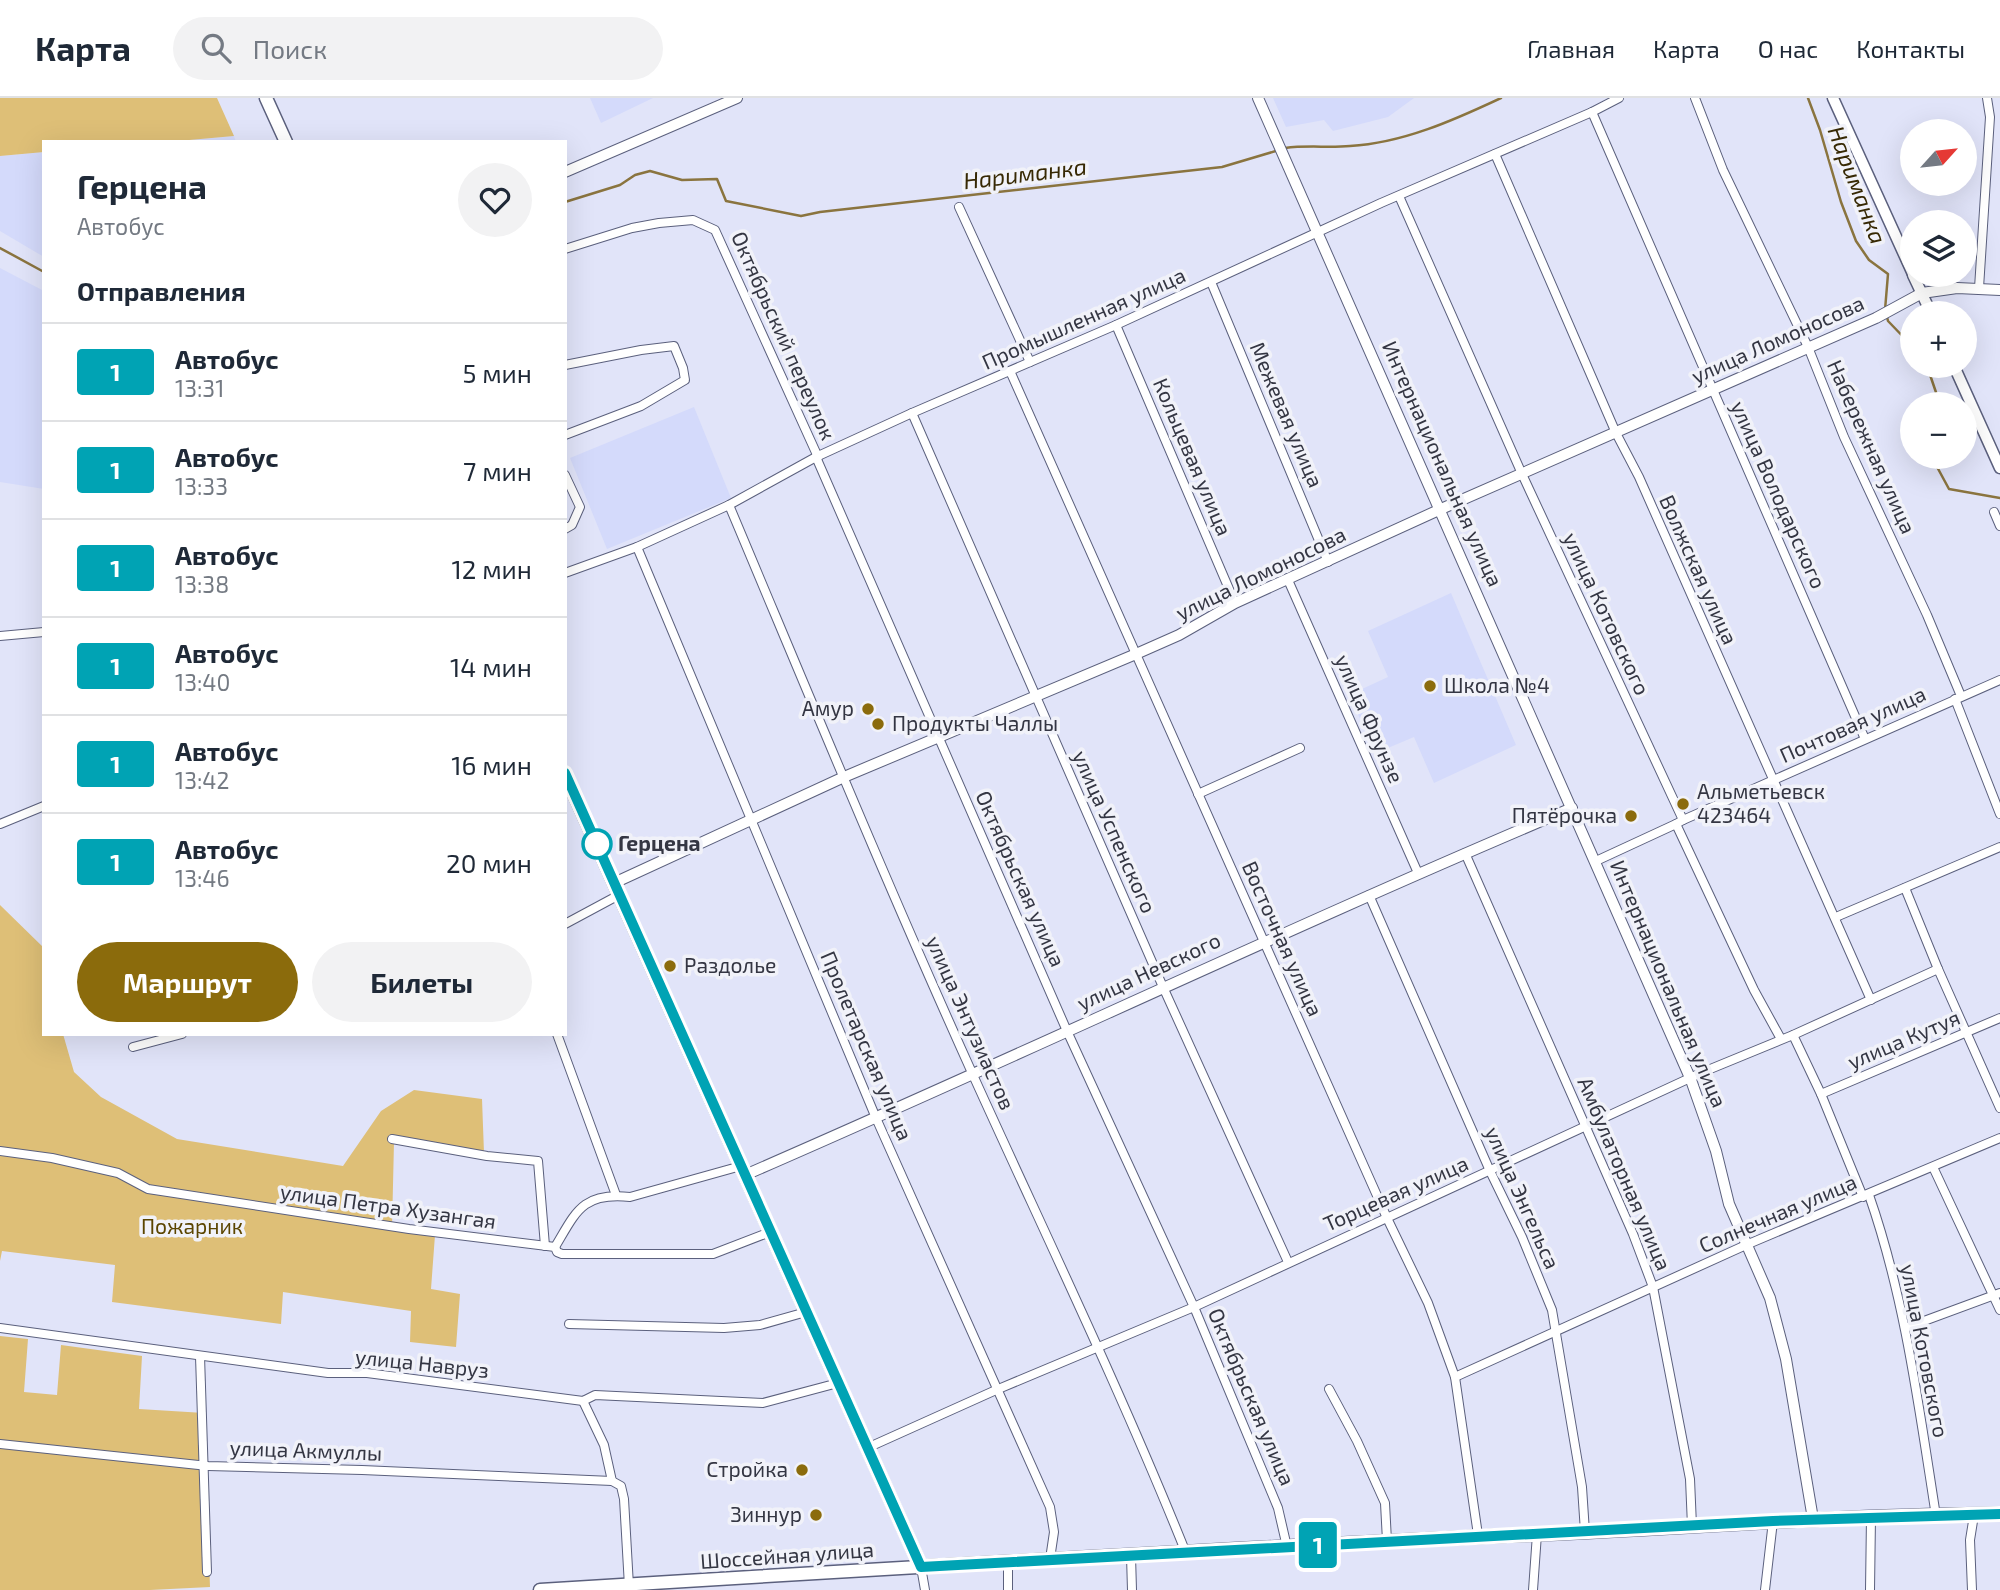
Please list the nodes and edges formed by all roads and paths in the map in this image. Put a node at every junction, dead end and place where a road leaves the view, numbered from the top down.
1 (266, 98) edge
2 (737, 98) edge
3 (1258, 98) edge
4 (1619, 98) edge
5 (1695, 98) edge
6 (1833, 98) edge
7 (1987, 98) edge
8 (1592, 113) junction
9 (285, 140) edge
10 (1495, 154) junction
11 (567, 171) edge
12 (1399, 195) junction
13 (959, 207) dead end
14 (1319, 233) junction
15 (1900, 245) edge
16 (567, 248) edge
17 (1211, 282) junction
18 (1919, 287) edge
19 (1979, 288) junction
20 (2000, 290) edge
21 (1922, 293) junction
22 (1926, 301) edge
23 (1116, 325) junction
24 (1808, 347) junction
25 (1030, 362) junction
26 (567, 365) edge
27 (1010, 370) junction
28 (1959, 378) edge
29 (1712, 389) junction
30 (912, 413) junction
31 (1616, 433) junction
32 (567, 434) edge
33 (817, 457) junction
34 (2000, 468) edge
35 (1522, 474) junction
36 (567, 478) edge
37 (729, 505) junction
38 (1441, 509) junction
39 (1994, 512) dead end
40 (2000, 526) edge
41 (567, 528) edge
42 (637, 547) junction
43 (1328, 562) junction
44 (567, 572) edge
45 (1288, 580) junction
46 (1236, 603) junction
47 (42, 632) edge
48 (0, 636) edge
49 (1136, 654) junction
50 (2000, 680) edge
51 (1035, 695) junction
52 (1958, 698) junction
53 (938, 736) junction
54 (1865, 738) junction
55 (1300, 748) dead end
56 (844, 777) junction
57 (567, 779) edge
58 (1774, 779) junction
59 (1199, 793) junction
60 (42, 807) edge
61 (1572, 808) junction
62 (2000, 814) edge
63 (751, 821) junction
64 (1679, 822) junction
65 (0, 824) edge
66 (2000, 847) edge
67 (1465, 853) junction
68 (1596, 862) junction
69 (1418, 873) junction
70 (1905, 888) junction
71 (616, 889) junction
72 (1369, 895) junction
73 (1836, 917) junction
74 (567, 923) edge
75 (1264, 941) junction
76 (1938, 969) junction
77 (1163, 987) junction
78 (1871, 1000) junction
79 (2000, 1018) edge
80 (1068, 1031) junction
81 (1968, 1032) junction
82 (1793, 1035) junction
83 (175, 1036) edge
84 (558, 1036) edge
85 (1781, 1039) junction
86 (133, 1047) dead end
87 (973, 1074) junction
88 (1691, 1080) junction
89 (1821, 1094) junction
90 (2000, 1108) edge
91 (876, 1118) junction
92 (1585, 1128) junction
93 (2000, 1138) edge
94 (392, 1139) dead end
95 (0, 1151) edge
96 (1933, 1167) junction
97 (743, 1171) junction
98 (1490, 1171) junction
99 (615, 1195) junction
100 (1866, 1196) junction
101 (1387, 1217) junction
102 (770, 1232) junction
103 (1746, 1245) junction
104 (545, 1246) junction
105 (555, 1247) junction
106 (1288, 1262) junction
107 (1653, 1287) junction
108 (1997, 1294) edge
109 (1194, 1307) junction
110 (2000, 1310) edge
111 (806, 1312) junction
112 (569, 1324) dead end
113 (0, 1328) edge
114 (1905, 1328) junction
115 (1556, 1330) junction
116 (1098, 1347) junction
117 (200, 1356) junction
118 (1455, 1377) junction
119 (838, 1383) junction
120 (1329, 1389) dead end
121 (996, 1390) junction
122 (583, 1401) junction
123 (0, 1444) edge
124 (867, 1448) junction
125 (203, 1465) junction
126 (612, 1481) junction
127 (2000, 1514) edge
128 (1974, 1515) junction
129 (1936, 1516) junction
130 (1871, 1517) junction
131 (1813, 1519) junction
132 (1773, 1521) junction
133 (1692, 1526) junction
134 (1585, 1532) junction
135 (1537, 1534) junction
136 (1478, 1535) junction
137 (1387, 1541) junction
138 (1287, 1546) junction
139 (1186, 1553) junction
140 (1130, 1556) junction
141 (1050, 1559) junction
142 (1007, 1562) junction
143 (921, 1567) junction
144 (207, 1572) dead end
145 (629, 1586) junction
146 (562, 1589) edge
147 (540, 1590) edge
148 (925, 1590) edge
149 (1008, 1590) edge
150 (1132, 1590) edge
151 (1533, 1590) edge
152 (1765, 1590) edge
153 (1870, 1590) edge
154 (1972, 1590) edge

1 - 9 main road
2 - 11 street
3 - 14 street, Интернациональная улица
4 - 8 street, Промышленная улица
5 - 24 street, Набережная улица
6 - 15 main road
7 - 19 street
8 - 10 street, Промышленная улица
8 - 29 street, улица Володарского
10 - 12 street, Промышленная улица
10 - 31 street, Волжская улица
12 - 14 street, Промышленная улица
12 - 35 street, улица Котовского
13 - 25 street
14 - 17 street, Промышленная улица
14 - 38 street, Интернациональная улица
16 - 33 street, Октябрьский переулок
17 - 23 street, Промышленная улица
17 - 43 street, Межевая улица
18 - 21 main road
19 - 20 street
19 - 21 street
21 - 22 main road
21 - 24 street, улица Ломоносова
23 - 25 street, Промышленная улица
23 - 46 street, Кольцевая улица
24 - 29 street, улица Ломоносова
24 - 52 street, Набережная улица
25 - 27 street, Промышленная улица
26 - 32 street
27 - 30 street, Промышленная улица
27 - 49 street, Восточная улица
28 - 34 main road
29 - 31 street, улица Ломоносова
29 - 54 street, улица Володарского
30 - 33 street, Промышленная улица
30 - 51 street, улица Успенского
31 - 35 street, улица Ломоносова
31 - 58 street, Волжская улица
33 - 37 street, Промышленная улица
33 - 53 street, Октябрьская улица
35 - 38 street, улица Ломоносова
35 - 64 street, улица Котовского
36 - 41 street
37 - 42 street, Промышленная улица
37 - 56 street, улица Энтузиастов
38 - 43 street, улица Ломоносова
38 - 61 street, Интернациональная улица
39 - 40 street
42 - 44 street, Промышленная улица
42 - 63 street, Пролетарская улица
43 - 45 street, улица Ломоносова
45 - 46 street, улица Ломоносова
45 - 69 street, улица Фрунзе
46 - 49 street, улица Ломоносова
47 - 48 street
49 - 51 street, улица Ломоносова
49 - 59 street, Восточная улица
50 - 52 street, Почтовая улица
51 - 53 street, улица Ломоносова
51 - 77 street, улица Успенского
52 - 54 street, Почтовая улица
52 - 62 street, Набережная улица
53 - 56 street, улица Ломоносова
53 - 80 street, Октябрьская улица
54 - 58 street, Почтовая улица
55 - 59 street
56 - 63 street, улица Ломоносова
56 - 87 street, улица Энтузиастов
57 - 71 main road
58 - 64 street, Почтовая улица
58 - 73 street, Волжская улица
59 - 75 street, Восточная улица
60 - 65 street
61 - 67 street, улица Невского
61 - 68 street, Интернациональная улица
63 - 71 street, улица Ломоносова
63 - 91 street, Пролетарская улица
64 - 68 street, Почтовая улица
64 - 85 street, улица Котовского
66 - 70 street
67 - 69 street, улица Невского
67 - 92 street, Амбулаторная улица
68 - 88 street, Интернациональная улица
69 - 72 street, улица Невского
70 - 73 street
70 - 76 street
71 - 74 street, улица Ломоносова
71 - 97 main road
72 - 75 street, улица Невского
72 - 98 street, улица Энгельса
73 - 78 street, Волжская улица
75 - 77 street, улица Невского
75 - 101 street, Восточная улица
76 - 78 street, Торцевая улица
76 - 81 street
77 - 80 street, улица Невского
77 - 106 street, улица Успенского
78 - 82 street, Торцевая улица
79 - 81 street, улица Кутуя
80 - 87 street, улица Невского
80 - 109 street, Октябрьская улица
81 - 89 street, улица Кутуя
81 - 90 street
82 - 85 street, Торцевая улица
82 - 89 street, улица Котовского
83 - 86 street
84 - 99 street
85 - 88 street, Торцевая улица
87 - 91 street, улица Невского
87 - 116 street, улица Энтузиастов
88 - 92 street, Торцевая улица
88 - 103 street, Интернациональная улица
89 - 100 street, улица Котовского
91 - 97 street, улица Невского
91 - 121 street, Пролетарская улица
92 - 98 street, Торцевая улица
92 - 107 street, Амбулаторная улица
93 - 96 street, Солнечная улица
94 - 104 street
95 - 104 street, улица Петра Хузангая
96 - 100 street, Солнечная улица
96 - 108 street
97 - 99 street
97 - 102 main road
98 - 101 street, Торцевая улица
98 - 115 street, улица Энгельса
99 - 105 street
100 - 103 street, Солнечная улица
100 - 114 street, улица Котовского
101 - 106 street, Торцевая улица
101 - 118 street, Восточная улица
102 - 105 street, улица Петра Хузангая
102 - 111 main road
103 - 107 street, Солнечная улица
103 - 131 street, Интернациональная улица
104 - 105 street, улица Петра Хузангая
106 - 109 street, Торцевая улица
107 - 115 street, Солнечная улица
107 - 133 street, Амбулаторная улица
108 - 110 street
108 - 114 street
109 - 116 street, Торцевая улица
109 - 138 street, Октябрьская улица
111 - 112 street
111 - 119 main road
113 - 117 street, улица Навруз
114 - 129 street, улица Котовского
115 - 118 street, Солнечная улица
115 - 134 street, улица Энгельса
116 - 121 street, Торцевая улица
116 - 139 street, улица Энтузиастов
117 - 122 street, улица Навруз
117 - 125 street
118 - 136 street, Восточная улица
119 - 122 street, улица Навруз
119 - 124 main road
120 - 137 street
121 - 124 street, Торцевая улица
121 - 141 street, Пролетарская улица
122 - 126 street
123 - 125 street, улица Акмуллы
124 - 143 main road
125 - 126 street, улица Акмуллы
125 - 144 street
126 - 145 street
127 - 128 main road, Шоссейная улица
128 - 129 main road, Шоссейная улица
128 - 154 street
129 - 130 main road, Шоссейная улица
130 - 131 main road, Шоссейная улица
130 - 153 street
131 - 132 main road, Шоссейная улица
132 - 133 main road, Шоссейная улица
132 - 152 street
133 - 134 main road, Шоссейная улица
134 - 135 main road, Шоссейная улица
135 - 136 main road, Шоссейная улица
135 - 151 street
136 - 137 main road, Шоссейная улица
137 - 138 main road, Шоссейная улица
138 - 139 main road, Шоссейная улица
139 - 140 main road, Шоссейная улица
140 - 141 main road, Шоссейная улица
140 - 150 street
141 - 142 main road, Шоссейная улица
142 - 143 main road, Шоссейная улица
142 - 149 street
143 - 145 main road, Шоссейная улица
143 - 148 street
145 - 146 main road, Шоссейная улица
146 - 147 main road, Шоссейная улица

